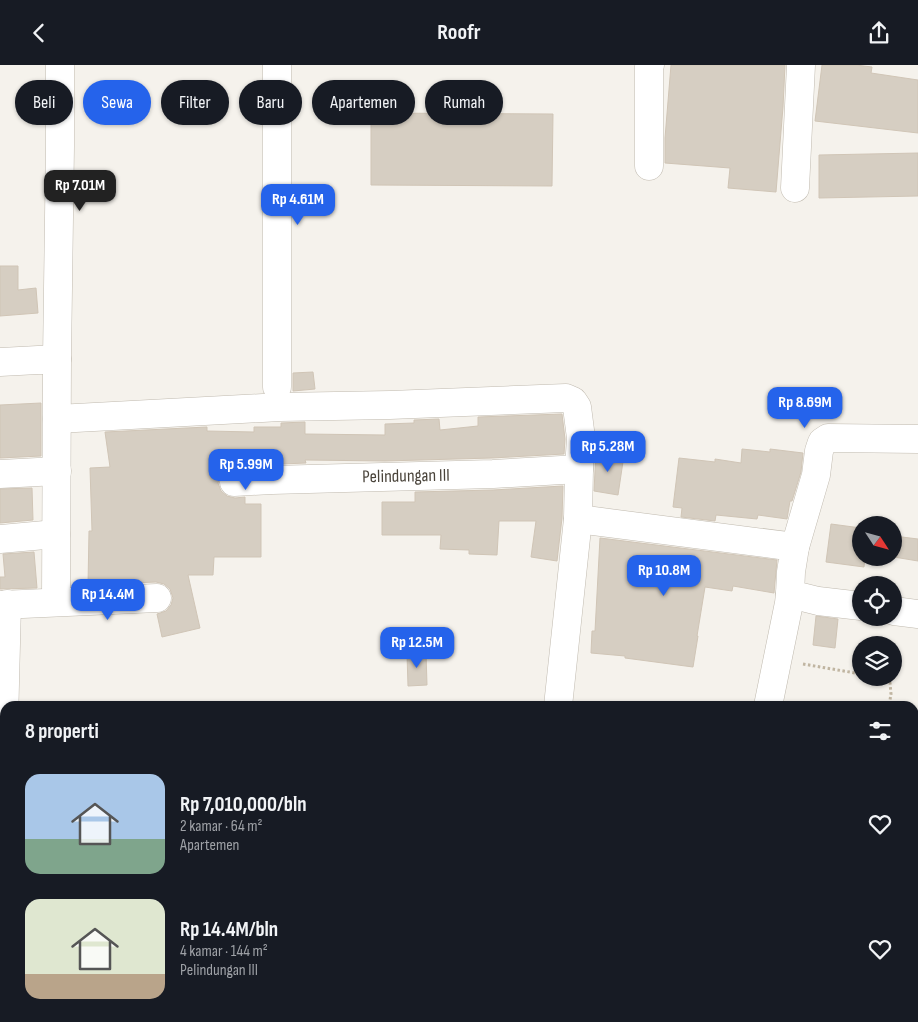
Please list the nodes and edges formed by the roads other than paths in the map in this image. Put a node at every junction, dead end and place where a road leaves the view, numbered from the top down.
1 (60, 65) edge
2 (277, 65) edge
3 (650, 65) edge
4 (801, 65) edge
5 (649, 166) dead end
6 (795, 188) dead end
7 (57, 359) junction
8 (0, 362) edge
9 (277, 387) dead end
10 (57, 419) junction
11 (918, 439) edge
12 (579, 469) junction
13 (56, 471) junction
14 (0, 475) edge
15 (234, 482) dead end
16 (578, 519) junction
17 (56, 534) junction
18 (0, 539) edge
19 (795, 547) junction
20 (790, 594) junction
21 (157, 597) dead end
22 (56, 602) junction
23 (3, 604) edge
24 (852, 605) edge
25 (902, 612) edge
26 (918, 614) edge
27 (4, 701) edge
28 (559, 701) edge
29 (769, 701) edge

1 - 7 street
2 - 9 street
3 - 5 street
4 - 6 street
7 - 8 street
7 - 10 street
10 - 12 street
10 - 13 street
11 - 19 street
12 - 15 street, Pelindungan III
12 - 16 street
13 - 14 street
13 - 17 street
16 - 19 street
16 - 28 street
17 - 18 street
17 - 22 street
19 - 20 street
20 - 24 street
20 - 29 street
21 - 22 street
22 - 23 street
23 - 27 street
25 - 26 street

